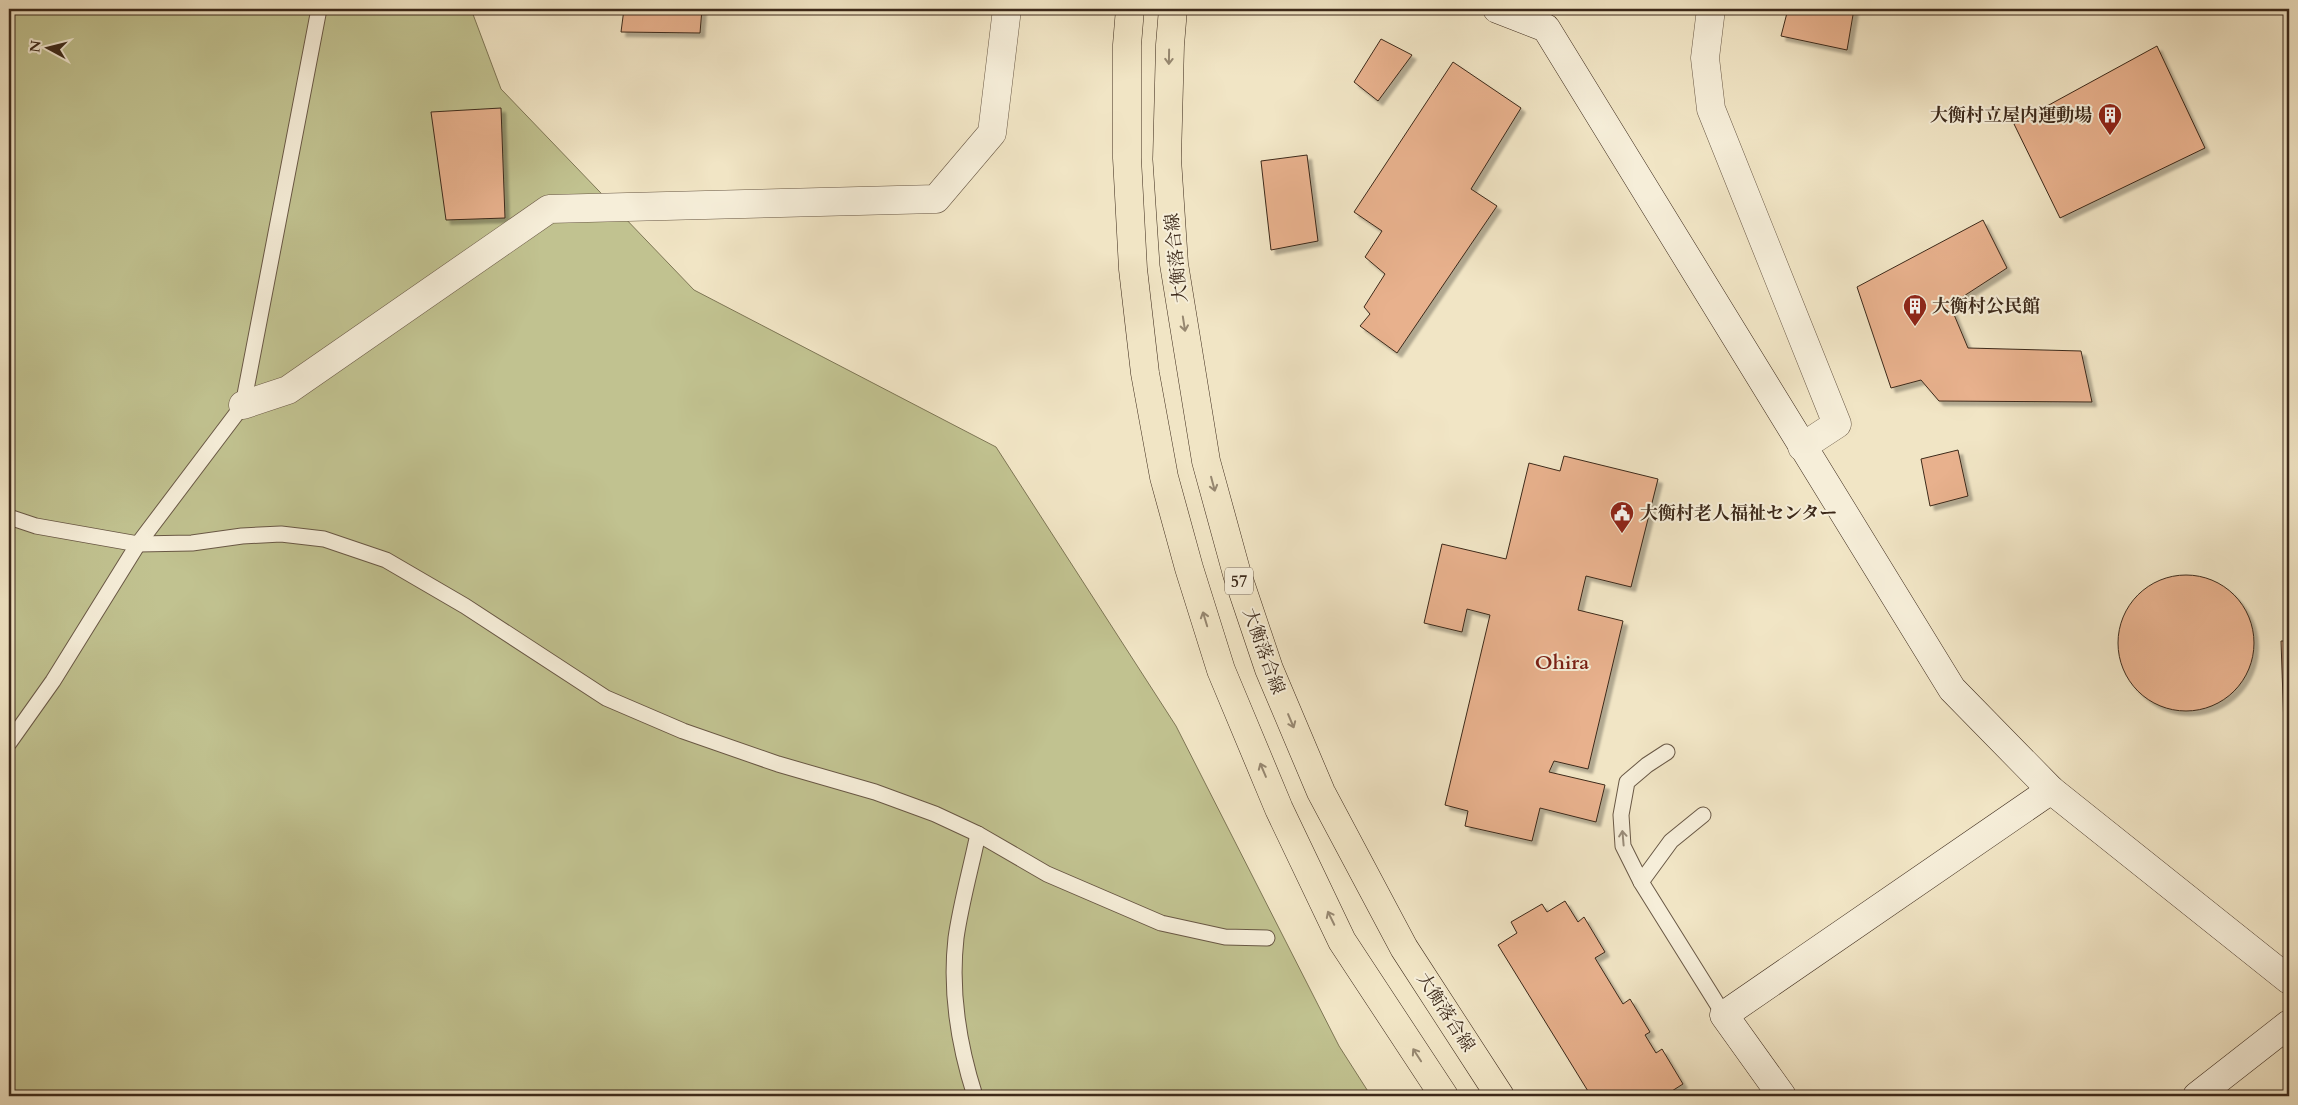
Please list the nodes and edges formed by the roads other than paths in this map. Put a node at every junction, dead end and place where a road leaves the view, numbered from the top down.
1 (319, 9) edge
2 (1007, 9) edge
3 (1130, 9) edge
4 (1173, 9) edge
5 (1497, 9) edge
6 (1711, 9) edge
7 (243, 406) junction
8 (1802, 447) junction
9 (9, 518) edge
10 (138, 544) junction
11 (9, 743) edge
12 (1667, 752) dead end
13 (2051, 790) junction
14 (1703, 815) dead end
15 (978, 834) junction
16 (1641, 882) junction
17 (1267, 938) dead end
18 (2289, 980) edge
19 (1724, 1015) junction
20 (2289, 1024) edge
21 (975, 1096) edge
22 (1444, 1096) edge
23 (1500, 1096) edge
24 (1782, 1096) edge
25 (2197, 1096) edge

1 - 7 lane
2 - 7 street
22 -> 3 main road
4 -> 23 main road, 大衡落合線 / 57
5 - 8 street
6 - 8 street
7 - 10 lane
8 - 13 street
9 - 10 lane
10 - 11 lane
10 - 15 lane
16 -> 12 lane
13 - 18 street
13 - 19 street
14 - 16 lane
15 - 17 lane
15 - 21 lane
16 - 19 lane
19 - 24 street
20 - 25 street

